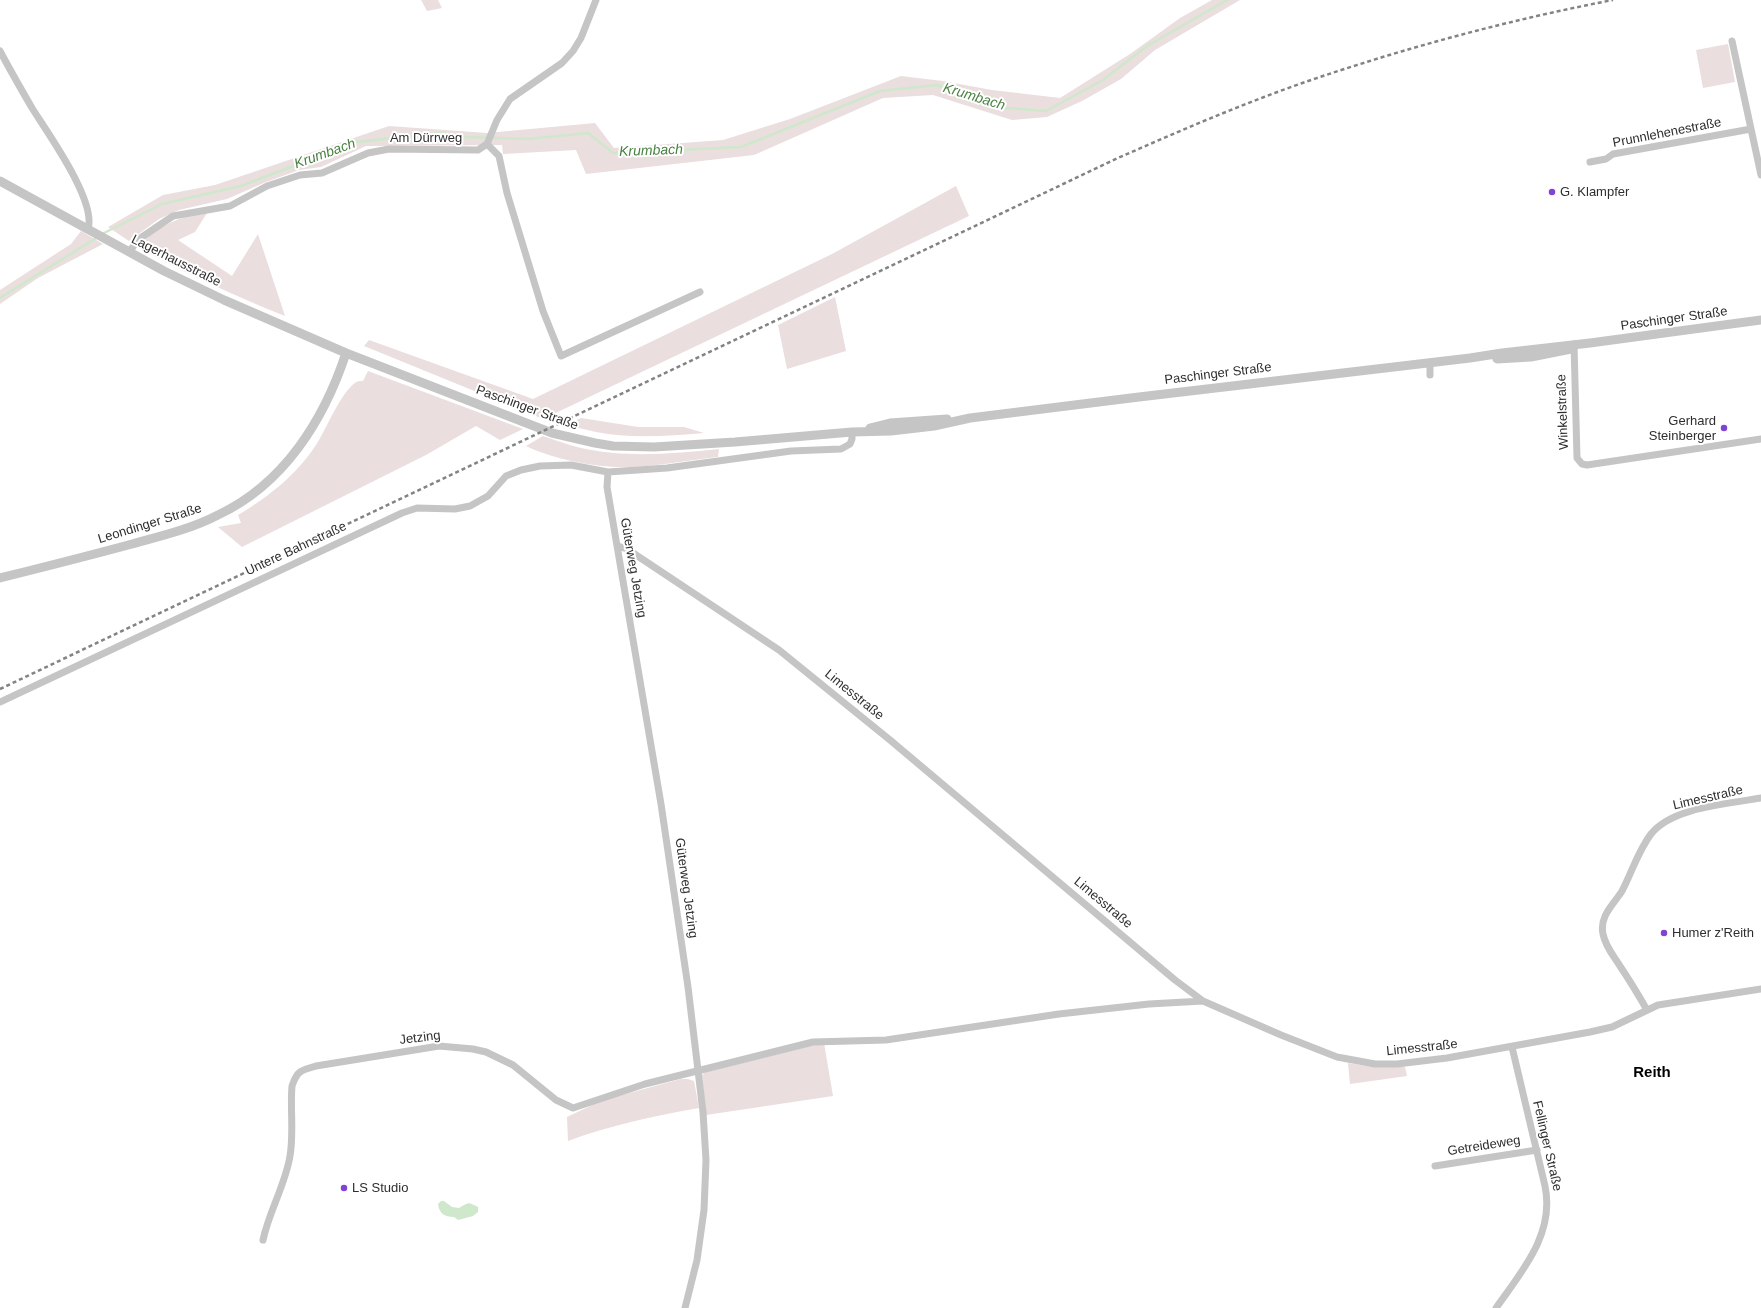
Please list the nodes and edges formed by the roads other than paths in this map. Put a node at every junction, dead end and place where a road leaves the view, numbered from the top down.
1 (596, 0) edge
2 (1732, 41) dead end
3 (0, 51) edge
4 (1751, 130) junction
5 (487, 144) junction
6 (1590, 162) dead end
7 (1761, 175) edge
8 (0, 181) edge
9 (88, 229) junction
10 (129, 252) junction
11 (700, 292) dead end
12 (1761, 320) edge
13 (1574, 346) junction
14 (346, 353) junction
15 (1430, 363) junction
16 (1430, 375) dead end
17 (852, 432) junction
18 (1761, 439) edge
19 (608, 472) junction
20 (618, 546) junction
21 (0, 578) edge
22 (0, 702) edge
23 (1761, 798) edge
24 (1761, 989) edge
25 (1203, 1001) junction
26 (1647, 1010) junction
27 (1512, 1047) junction
28 (697, 1070) junction
29 (1537, 1150) junction
30 (1435, 1166) dead end
31 (263, 1240) dead end
32 (685, 1308) edge
33 (1496, 1308) edge

1 - 5 street
2 - 4 street
3 - 9 street
4 - 6 street, Prunnlehenestraße
4 - 7 street
5 - 10 street, Am Dürrweg
5 - 11 street
8 - 9 street, Lagerhausstraße
9 - 10 street, Lagerhausstraße
10 - 14 street, Lagerhausstraße
12 - 13 street, Paschinger Straße
13 - 15 street, Paschinger Straße
13 - 18 street, Winkelstraße
14 - 17 street, Paschinger Straße
14 - 21 street, Leondinger Straße
15 - 16 street
15 - 17 street, Paschinger Straße
17 - 19 street, Untere Bahnstraße
19 - 20 street, Güterweg Jetzing
19 - 22 street, Untere Bahnstraße
20 - 25 street, Limesstraße
20 - 28 street, Güterweg Jetzing
23 - 26 street, Limesstraße
24 - 26 street, Limesstraße
25 - 27 street, Limesstraße
25 - 28 street
26 - 27 street, Limesstraße
27 - 29 street, Fellinger Straße
28 - 31 street, Jetzing
28 - 32 street, Güterweg Jetzing
29 - 30 street, Getreideweg
29 - 33 street, Fellinger Straße

